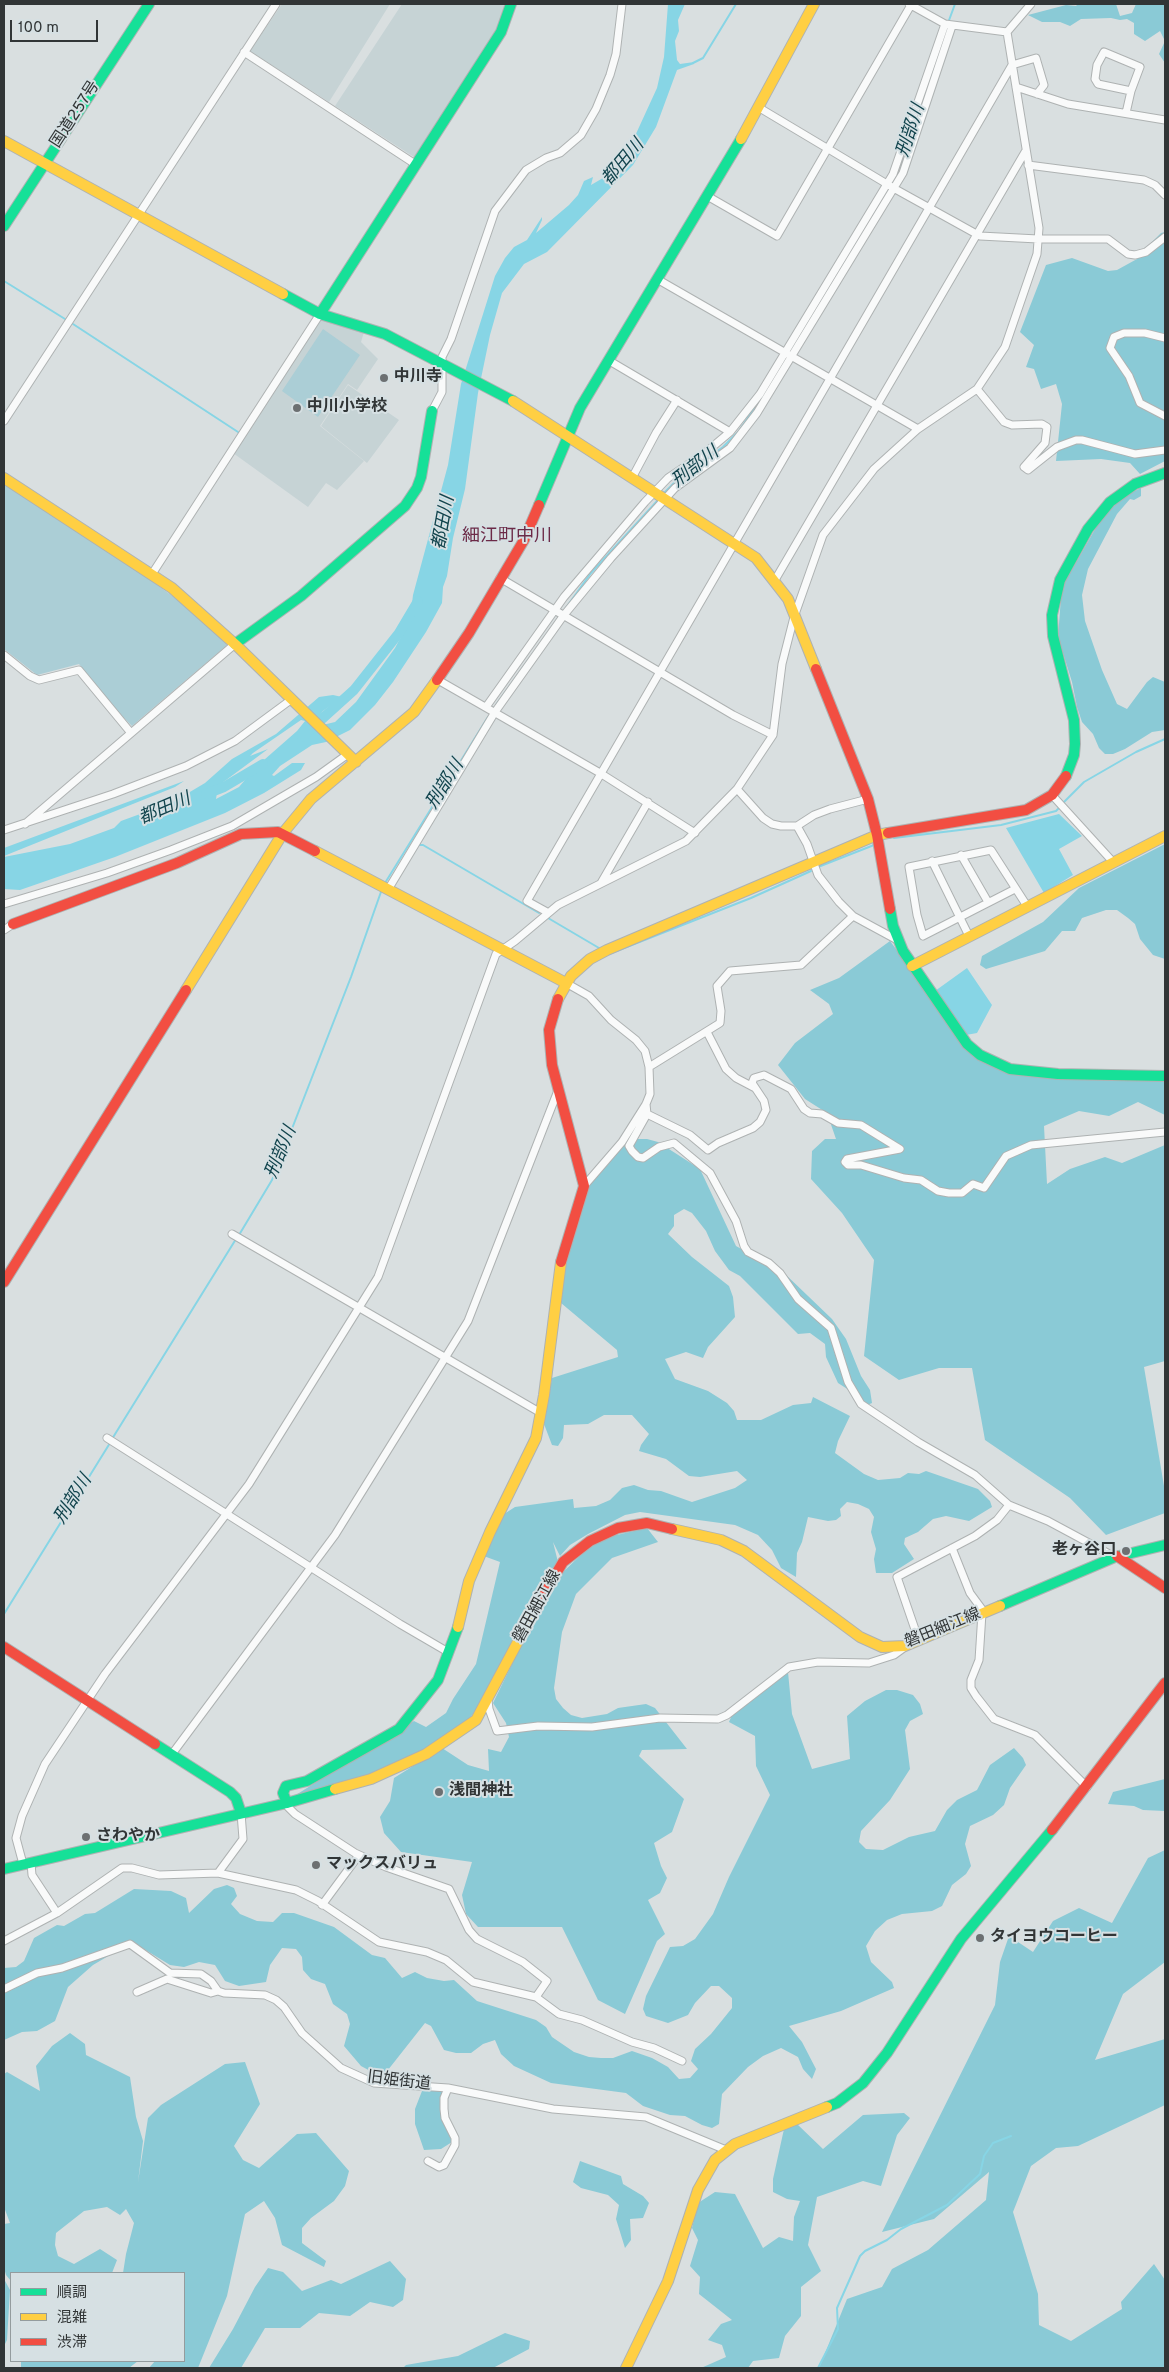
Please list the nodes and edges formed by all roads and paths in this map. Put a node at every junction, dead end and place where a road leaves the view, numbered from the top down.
1 (149, 4) edge
2 (276, 4) edge
3 (511, 4) edge
4 (622, 4) edge
5 (814, 4) edge
6 (910, 4) edge
7 (1030, 4) edge
8 (948, 25) junction
9 (1007, 32) junction
10 (244, 52) junction
11 (1012, 65) junction
12 (1016, 87) junction
13 (1131, 91) junction
14 (1037, 94) junction
15 (758, 107) junction
16 (1126, 113) junction
17 (1165, 120) edge
18 (4, 141) edge
19 (827, 148) junction
20 (1025, 152) junction
21 (43, 164) junction
22 (415, 164) junction
23 (1028, 165) junction
24 (891, 187) junction
25 (1165, 195) edge
26 (709, 197) junction
27 (929, 207) junction
28 (138, 214) junction
29 (4, 226) edge
30 (976, 234) junction
31 (1165, 237) edge
32 (1038, 239) junction
33 (658, 279) junction
34 (320, 314) junction
35 (1165, 338) edge
36 (787, 355) junction
37 (608, 360) junction
38 (444, 366) junction
39 (830, 378) junction
40 (977, 389) junction
41 (677, 400) junction
42 (877, 406) junction
43 (432, 411) joint
44 (1165, 416) edge
45 (4, 421) edge
46 (918, 429) junction
47 (730, 432) junction
48 (568, 437) junction
49 (1165, 450) edge
50 (1165, 473) edge
51 (4, 478) edge
52 (632, 478) junction
53 (660, 495) junction
54 (733, 544) junction
55 (152, 574) junction
56 (500, 578) junction
57 (775, 580) junction
58 (560, 613) junction
59 (794, 617) junction
60 (235, 644) junction
61 (4, 655) edge
62 (660, 671) junction
63 (438, 680) junction
64 (292, 700) junction
65 (486, 707) junction
66 (495, 712) junction
67 (131, 733) junction
68 (773, 735) junction
69 (350, 755) junction
70 (600, 773) junction
71 (737, 789) junction
72 (1052, 796) junction
73 (868, 799) junction
74 (648, 802) junction
75 (25, 824) junction
76 (797, 826) junction
77 (4, 830) edge
78 (283, 833) junction
79 (695, 833) junction
80 (877, 835) junction
81 (1165, 836) edge
82 (961, 855) junction
83 (814, 860) junction
84 (932, 861) junction
85 (1113, 862) junction
86 (601, 884) junction
87 (385, 886) junction
88 (1015, 889) junction
89 (988, 902) junction
90 (4, 904) edge
91 (1028, 906) junction
92 (547, 912) junction
93 (853, 916) junction
94 (959, 917) junction
95 (13, 924) joint
96 (4, 930) edge
97 (969, 936) junction
98 (899, 942) junction
99 (503, 948) junction
100 (912, 966) junction
101 (566, 983) junction
102 (707, 1032) junction
103 (649, 1067) junction
104 (1165, 1076) edge
105 (559, 1088) junction
106 (755, 1088) junction
107 (646, 1104) junction
108 (647, 1114) junction
109 (1165, 1132) edge
110 (584, 1186) junction
111 (232, 1234) dead end
112 (4, 1282) edge
113 (359, 1308) junction
114 (447, 1357) junction
115 (541, 1413) junction
116 (107, 1438) dead end
117 (1009, 1505) junction
118 (226, 1514) junction
119 (1165, 1545) edge
120 (952, 1548) junction
121 (1116, 1557) junction
122 (311, 1566) junction
123 (1165, 1588) edge
124 (983, 1613) junction
125 (919, 1640) junction
126 (905, 1646) junction
127 (4, 1647) edge
128 (448, 1652) junction
129 (1165, 1683) edge
130 (488, 1700) junction
131 (88, 1701) junction
132 (172, 1754) junction
133 (1087, 1787) junction
134 (286, 1803) junction
135 (241, 1813) junction
136 (359, 1855) junction
137 (27, 1864) junction
138 (4, 1869) edge
139 (218, 1873) junction
140 (322, 1905) junction
141 (57, 1913) junction
142 (4, 1941) edge
143 (4, 1989) edge
144 (218, 1991) junction
145 (137, 1992) dead end
146 (536, 1997) junction
147 (682, 2061) dead end
148 (448, 2088) junction
149 (726, 2150) junction
150 (428, 2161) dead end
151 (626, 2368) edge

1 - 21 main road, 国道257号
2 - 10 street
3 - 22 main road
4 - 38 street
5 - 15 main road
6 - 8 street
6 - 19 street
7 - 9 street
8 - 9 street
8 - 24 street
9 - 11 street
10 - 22 street
10 - 28 street
11 - 12 street
11 - 14 street
11 - 27 street
12 - 14 street
12 - 20 street
13 - 13 street
13 - 16 street
14 - 16 street
15 - 19 street
15 - 26 main road
16 - 17 street
18 - 21 main road
19 - 24 street
19 - 26 street
20 - 23 street
20 - 30 street
21 - 28 main road
21 - 29 main road, 国道257号
22 - 34 main road
23 - 25 street
23 - 32 street
24 - 27 street
24 - 36 street
26 - 33 main road
27 - 30 street
27 - 39 street
28 - 34 main road
28 - 45 street
30 - 32 street
30 - 42 street
31 - 32 street
32 - 40 street
33 - 36 street
33 - 37 main road
34 - 38 main road
34 - 55 street
35 - 44 street
36 - 39 street
36 - 47 street
36 - 53 street
37 - 41 street
37 - 48 main road
38 - 43 street
38 - 48 main road
39 - 42 street
39 - 54 street
40 - 46 street
40 - 49 street
41 - 47 street
41 - 52 street
42 - 46 street
42 - 57 street
43 - 60 main road
46 - 59 street
47 - 53 street
48 - 52 main road
48 - 56 main road
50 - 72 main road
51 - 55 main road
52 - 53 main road
53 - 54 main road
53 - 58 street
53 - 58 street
54 - 57 main road
54 - 62 street
55 - 60 main road
56 - 58 street
56 - 63 main road
57 - 59 main road
58 - 62 street
58 - 65 street
58 - 66 street
59 - 68 street
59 - 73 main road
60 - 64 main road
60 - 67 street
61 - 67 street
62 - 68 street
62 - 70 street
63 - 65 street
63 - 69 main road
64 - 69 main road
64 - 75 street
65 - 66 street
66 - 70 street
66 - 87 street
67 - 75 street
68 - 71 street
69 - 78 main road
69 - 90 street
70 - 74 street
70 - 92 street
71 - 76 street
71 - 79 street
72 - 80 main road
72 - 85 street
73 - 76 street
73 - 80 main road
74 - 79 street
74 - 86 street
75 - 77 street
76 - 83 street
78 - 87 main road
78 - 95 main road
78 - 112 main road
79 - 86 street
80 - 83 main road
80 - 98 main road
81 - 85 main road
82 - 84 street
82 - 88 street
82 - 89 street
83 - 93 street
83 - 101 main road
84 - 94 street
84 - 94 street
85 - 91 main road
86 - 92 street
87 - 99 main road
88 - 89 street
88 - 91 street
89 - 94 street
91 - 97 main road
92 - 99 street
93 - 98 street
93 - 102 street
94 - 97 street
95 - 96 street
97 - 100 main road
98 - 100 main road
99 - 101 main road
99 - 113 street
100 - 104 main road
101 - 103 street
101 - 105 main road
102 - 103 street
102 - 106 street
103 - 107 street
105 - 110 main road
105 - 114 street
106 - 108 street
106 - 109 street
107 - 108 street
107 - 110 street
108 - 117 street
110 - 115 main road
111 - 113 street
113 - 114 street
113 - 118 street
114 - 115 street
114 - 122 street
115 - 128 main road
116 - 118 street
117 - 120 street
117 - 121 street
118 - 122 street
118 - 131 street
119 - 121 main road, 磐田細江線
120 - 124 street
120 - 125 street
121 - 123 main road
121 - 124 main road, 磐田細江線
122 - 128 street
122 - 132 street
124 - 125 main road, 磐田細江線
124 - 133 street
125 - 126 main road, 磐田細江線
126 - 130 street
126 - 130 main road, 磐田細江線
127 - 131 main road
128 - 134 main road
129 - 133 main road
130 - 134 main road, 磐田細江線
131 - 132 main road
131 - 137 street
132 - 135 main road
133 - 149 main road
134 - 135 main road, 磐田細江線
134 - 136 street
135 - 137 main road, 磐田細江線
135 - 139 street
136 - 140 street
136 - 146 street
137 - 138 main road, 磐田細江線
137 - 141 street
139 - 140 street
139 - 141 street
140 - 146 street
141 - 142 street
143 - 144 street
144 - 145 street, 旧姫街道
144 - 148 street, 旧姫街道
146 - 147 street
148 - 149 street, 旧姫街道
148 - 150 street
149 - 151 main road

